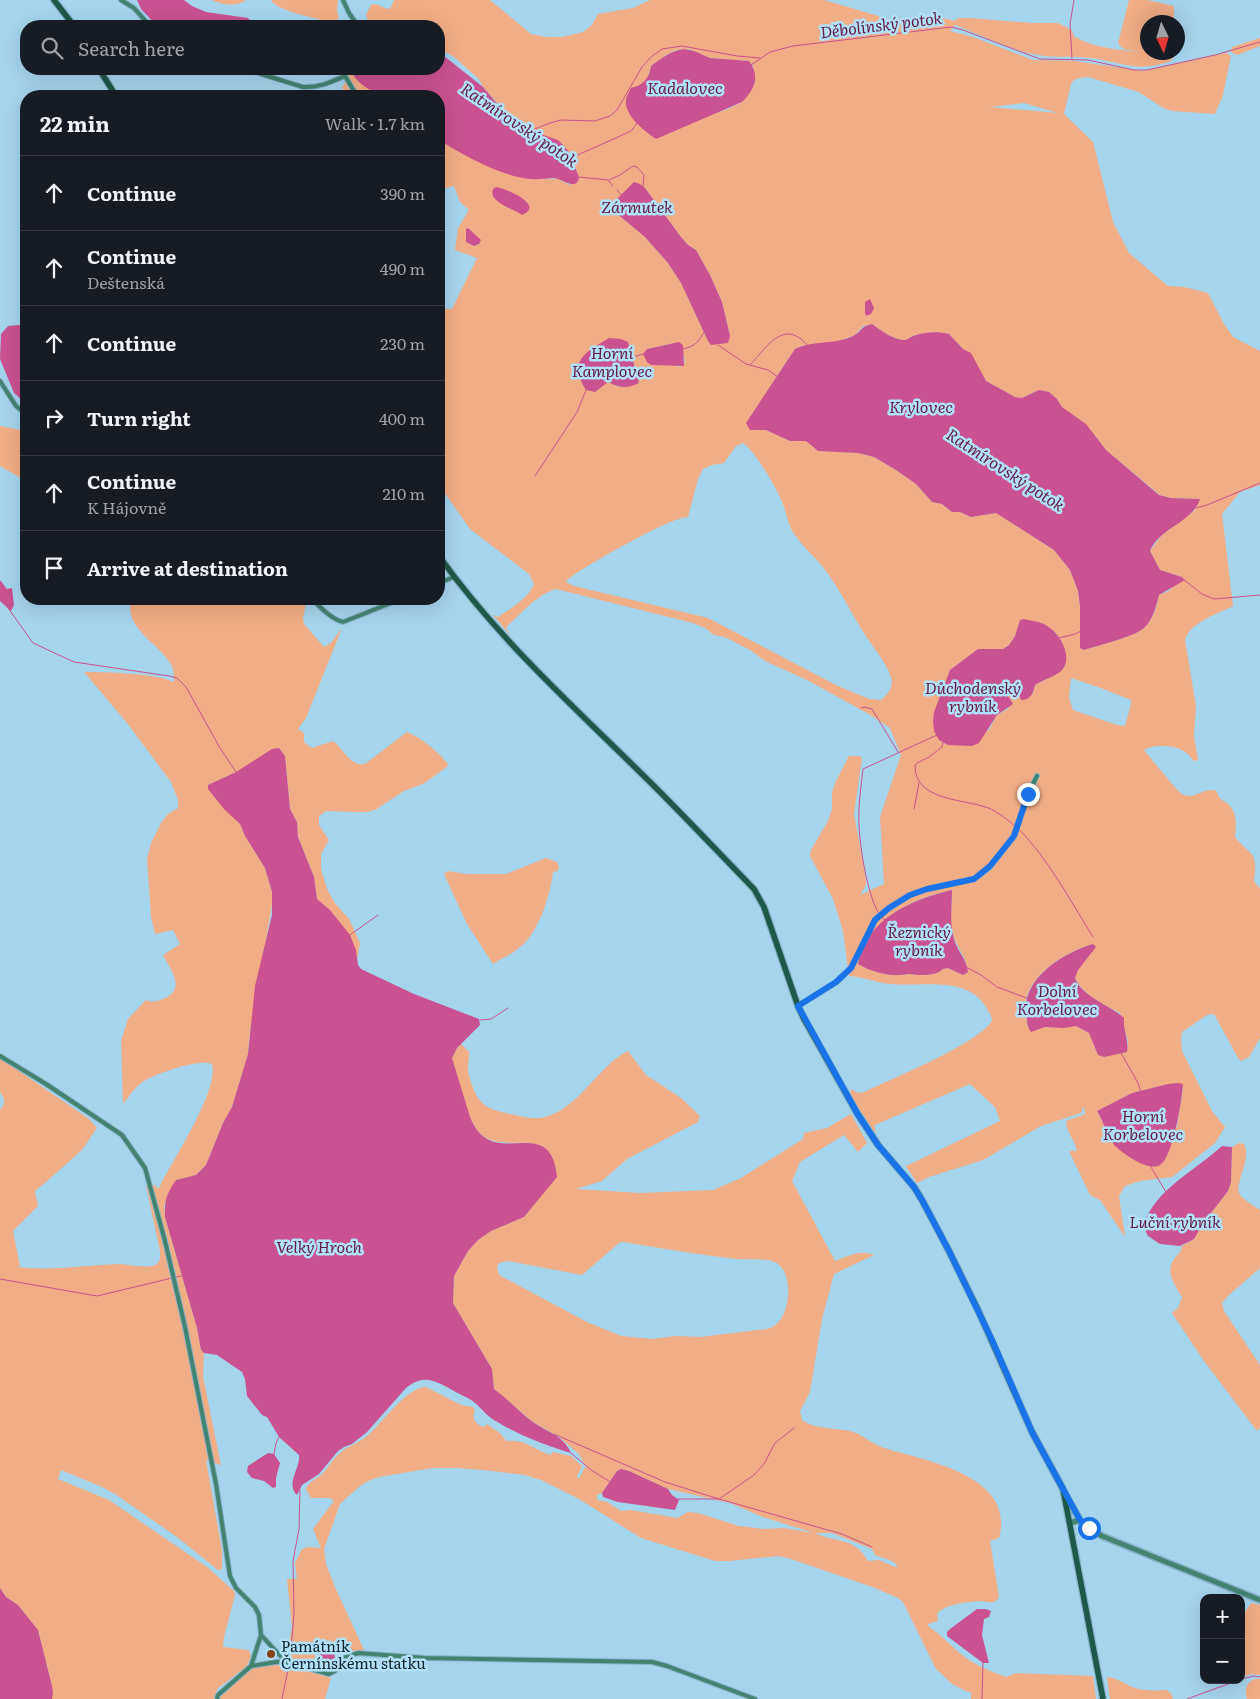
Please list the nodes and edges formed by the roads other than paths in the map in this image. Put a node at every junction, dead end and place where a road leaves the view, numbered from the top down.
1 (54, 0) edge
2 (121, 0) edge
3 (342, 0) edge
4 (69, 20) edge
5 (145, 20) edge
6 (354, 20) edge
7 (103, 75) edge
8 (264, 75) edge
9 (345, 76) joint
10 (112, 90) edge
11 (353, 90) edge
12 (0, 380) edge
13 (20, 409) edge
14 (445, 564) edge
15 (454, 577) junction
16 (445, 581) edge
17 (319, 605) edge
18 (386, 605) edge
19 (1037, 776) dead end
20 (798, 1006) junction
21 (0, 1056) edge
22 (1063, 1489) junction
23 (1080, 1520) junction
24 (1070, 1523) junction
25 (1260, 1600) edge
26 (261, 1635) junction
27 (286, 1662) junction
28 (251, 1666) junction
29 (217, 1699) edge
30 (755, 1699) edge
31 (1103, 1699) edge

1 - 4 main road
2 - 5 street
3 - 6 street
7 - 10 main road
8 - 9 street
9 - 11 street
12 - 13 street
14 - 15 main road
15 - 16 street
15 - 20 main road
17 - 18 street
19 - 20 street
20 - 22 main road
21 - 26 street
22 - 23 street
22 - 24 main road
23 - 24 street
23 - 25 street
24 - 31 main road
26 - 27 street
26 - 28 street
27 - 28 street
27 - 30 street
28 - 29 street

